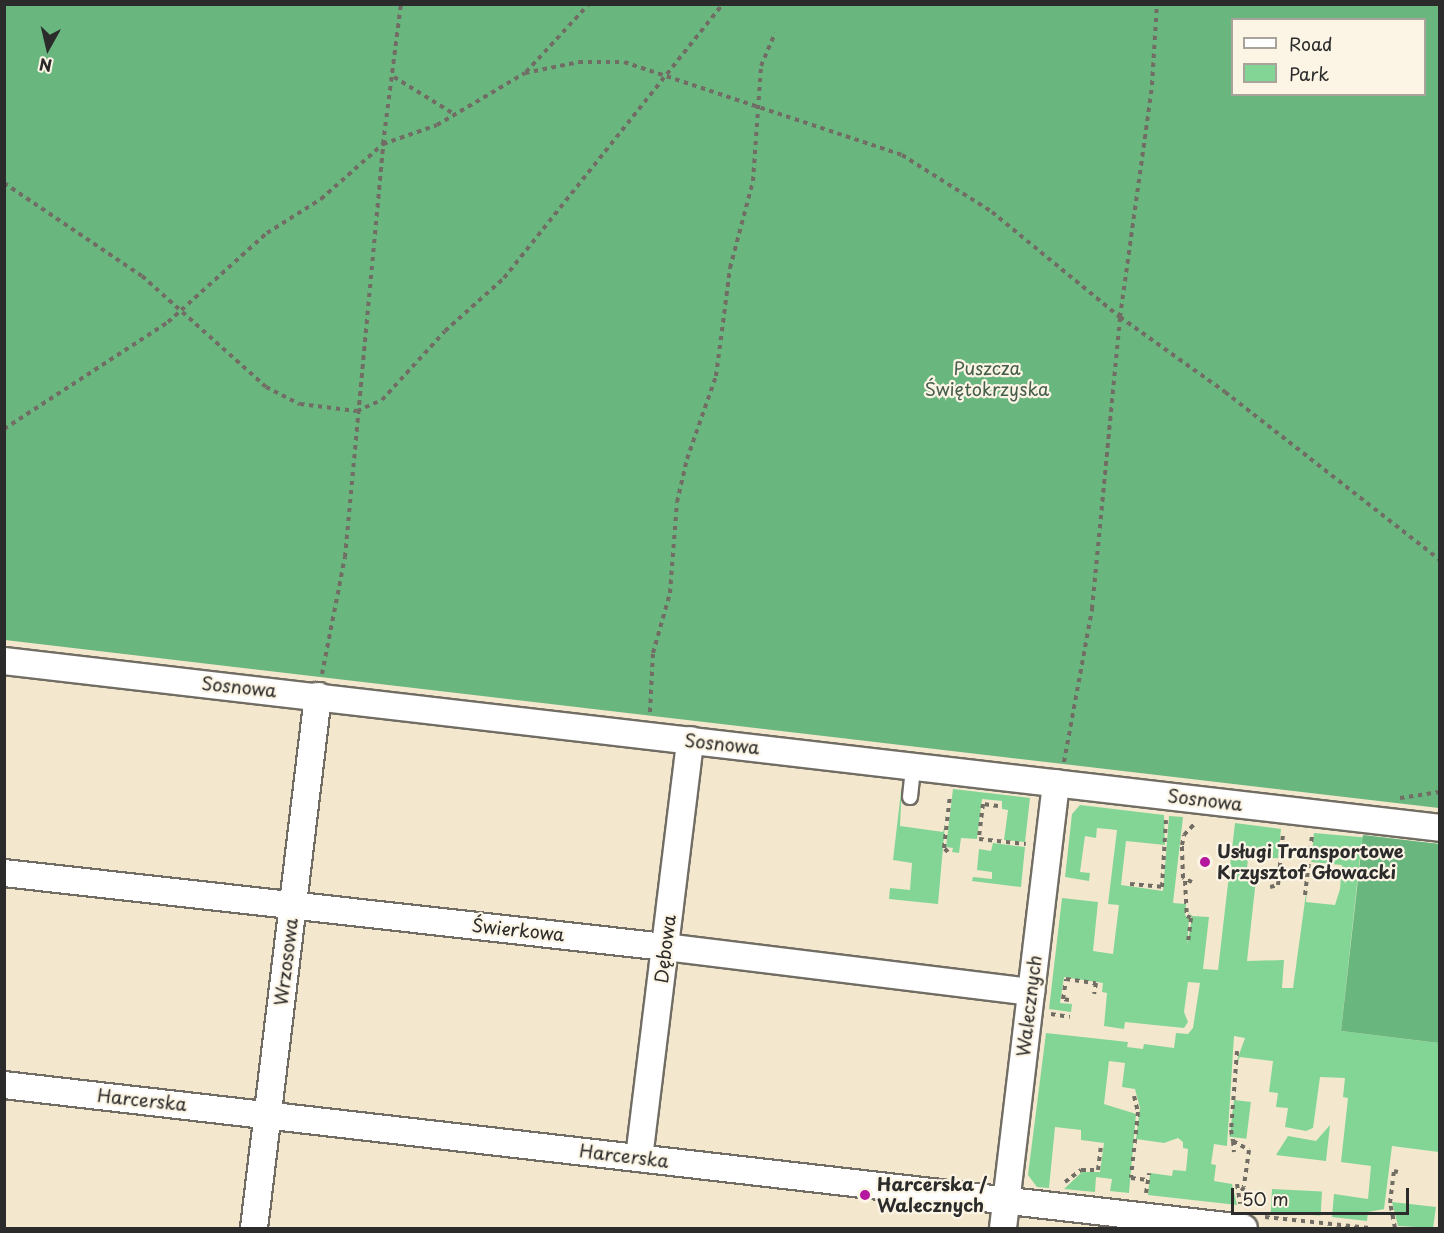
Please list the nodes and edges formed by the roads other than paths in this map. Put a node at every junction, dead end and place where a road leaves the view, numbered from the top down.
1 (4, 661) edge
2 (318, 696) junction
3 (690, 740) junction
4 (913, 766) junction
5 (1056, 783) junction
6 (910, 797) dead end
7 (1440, 828) edge
8 (4, 873) edge
9 (293, 905) junction
10 (665, 947) junction
11 (1038, 1003) junction
12 (4, 1085) edge
13 (267, 1114) junction
14 (639, 1158) junction
15 (1007, 1200) junction
16 (1242, 1221) edge
17 (254, 1228) edge
18 (1003, 1228) edge

1 - 2 street, Sosnowa
2 - 3 street, Sosnowa
2 - 9 street, Wrzosowa
3 - 4 street, Sosnowa
3 - 10 street, Dębowa
4 - 5 street, Sosnowa
4 - 6 lane
5 - 7 street, Sosnowa
5 - 11 street, Walecznych
8 - 9 street, Świerkowa
9 - 10 street, Świerkowa
9 - 13 street, Wrzosowa
10 - 11 street, Świerkowa
10 - 14 street, Dębowa
11 - 15 street, Walecznych
12 - 13 street, Harcerska
13 - 14 street, Harcerska
13 - 17 street, Wrzosowa
14 - 15 street, Harcerska
15 - 16 street, Harcerska
15 - 18 street, Walecznych

